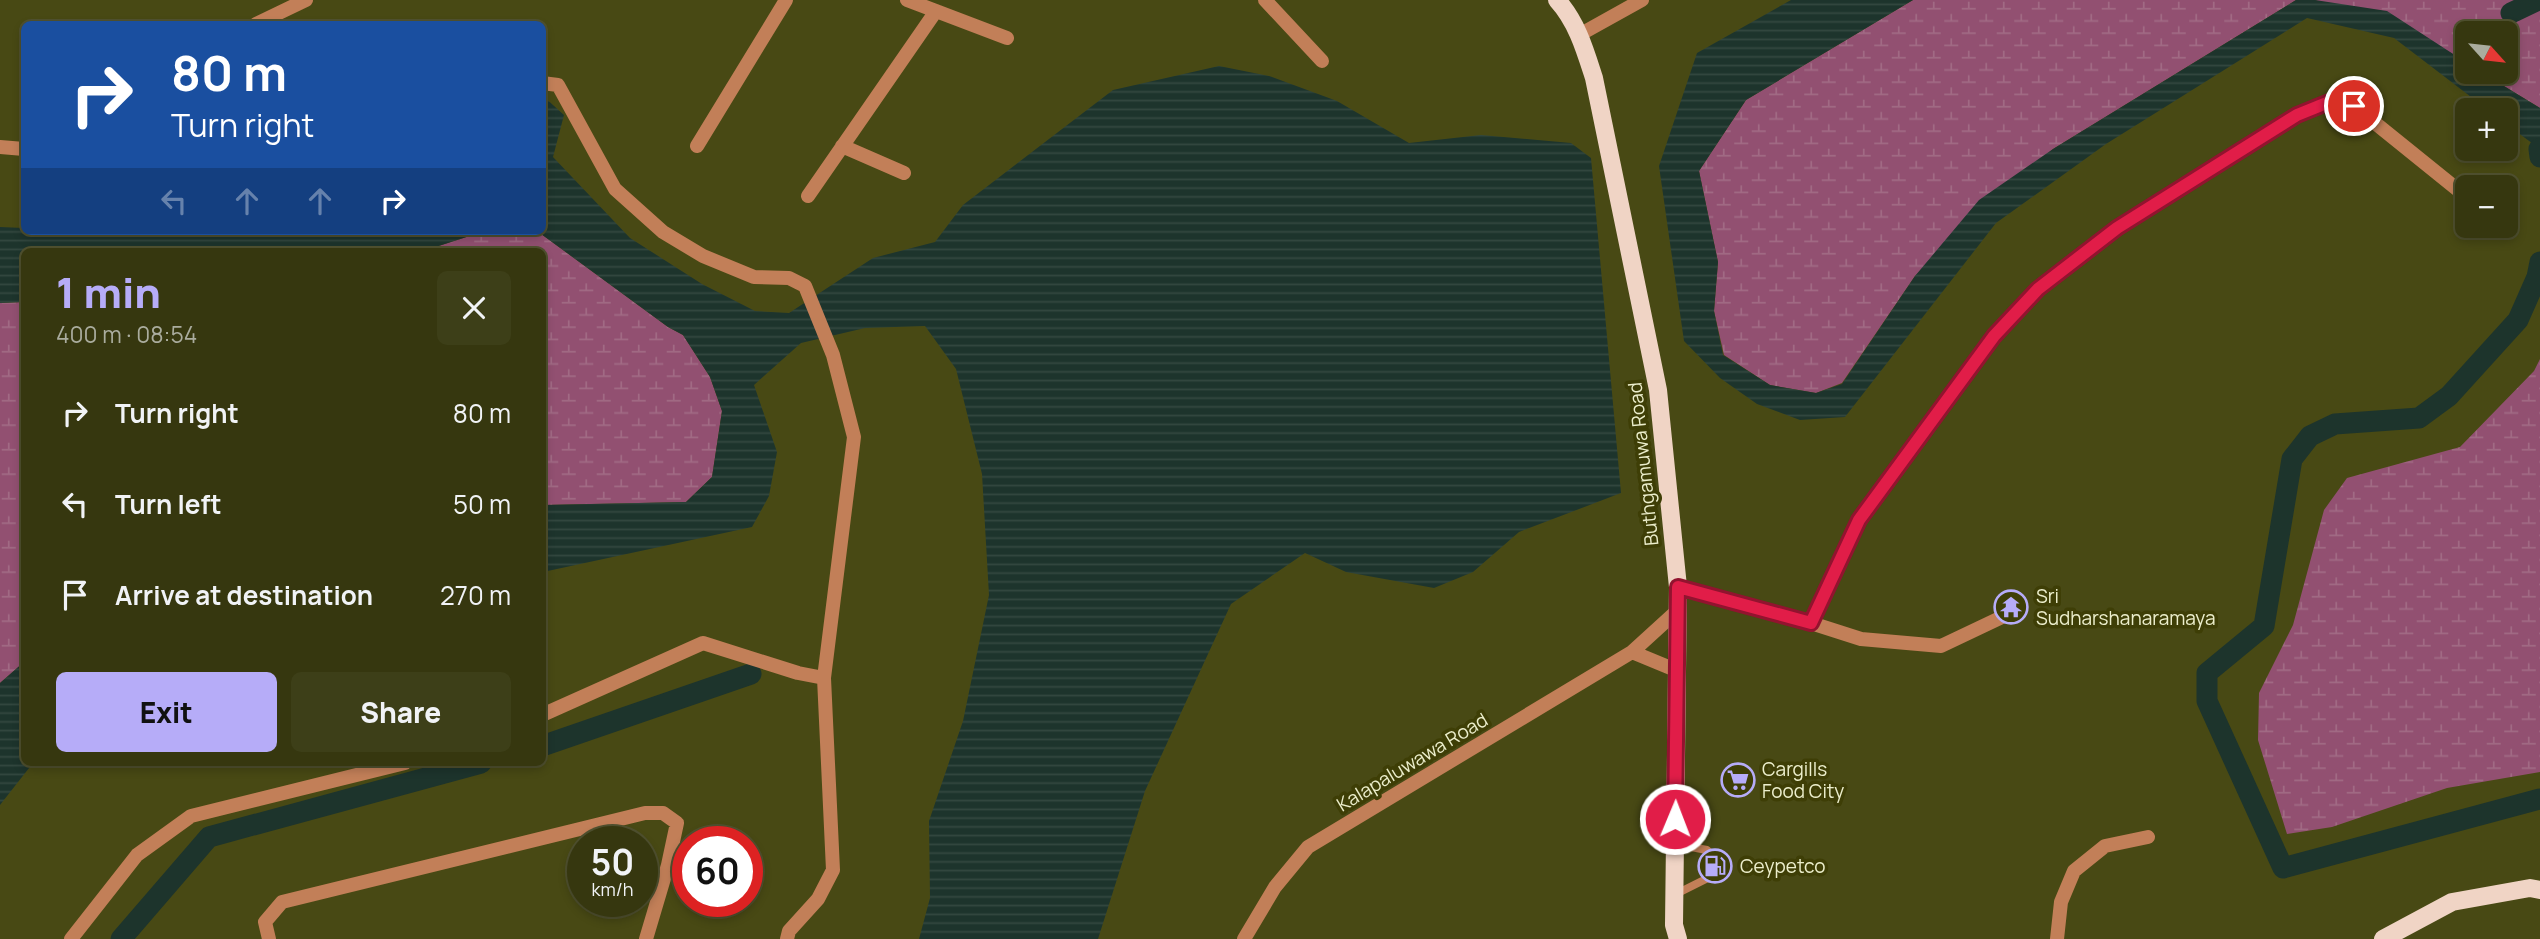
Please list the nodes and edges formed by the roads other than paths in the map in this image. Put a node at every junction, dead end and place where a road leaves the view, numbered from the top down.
1 (306, 0) edge
2 (786, 0) edge
3 (907, 0) edge
4 (1265, 0) edge
5 (1556, 0) edge
6 (1642, 0) edge
7 (936, 11) junction
8 (262, 21) edge
9 (1579, 35) junction
10 (1007, 38) dead end
11 (1322, 61) dead end
12 (546, 84) edge
13 (697, 146) dead end
14 (842, 146) junction
15 (0, 147) edge
16 (21, 149) edge
17 (904, 173) dead end
18 (2455, 188) edge
19 (808, 196) dead end
20 (1678, 587) junction
21 (1677, 611) junction
22 (2000, 618) dead end
23 (1811, 623) junction
24 (1632, 652) junction
25 (1678, 671) junction
26 (824, 678) junction
27 (546, 713) edge
28 (393, 766) edge
29 (2148, 837) dead end
30 (1675, 844) junction
31 (2540, 890) edge
32 (1674, 895) junction
33 (71, 939) edge
34 (269, 939) edge
35 (646, 939) edge
36 (787, 939) edge
37 (1244, 939) edge
38 (1678, 939) edge
39 (2057, 939) edge
40 (2383, 939) edge

1 - 8 street
2 - 13 street
3 - 7 street
4 - 11 street
5 - 9 main road, Buthgamuwa Road
6 - 9 street
7 - 10 street
7 - 14 street
9 - 20 main road, Buthgamuwa Road
12 - 26 street
14 - 17 street
14 - 19 street
15 - 16 street
18 - 23 street
20 - 21 main road, Buthgamuwa Road
20 - 23 street
21 - 24 street, Kalapaluwawa Road
21 - 25 main road, Buthgamuwa Road
22 - 23 street
24 - 25 street
24 - 37 street, Kalapaluwawa Road
25 - 30 main road, Buthgamuwa Road
26 - 27 street
26 - 36 street
28 - 33 street
29 - 39 street
30 - 32 main road, Buthgamuwa Road
30 - 32 lane
31 - 40 main road
32 - 38 main road, Buthgamuwa Road
34 - 35 street

